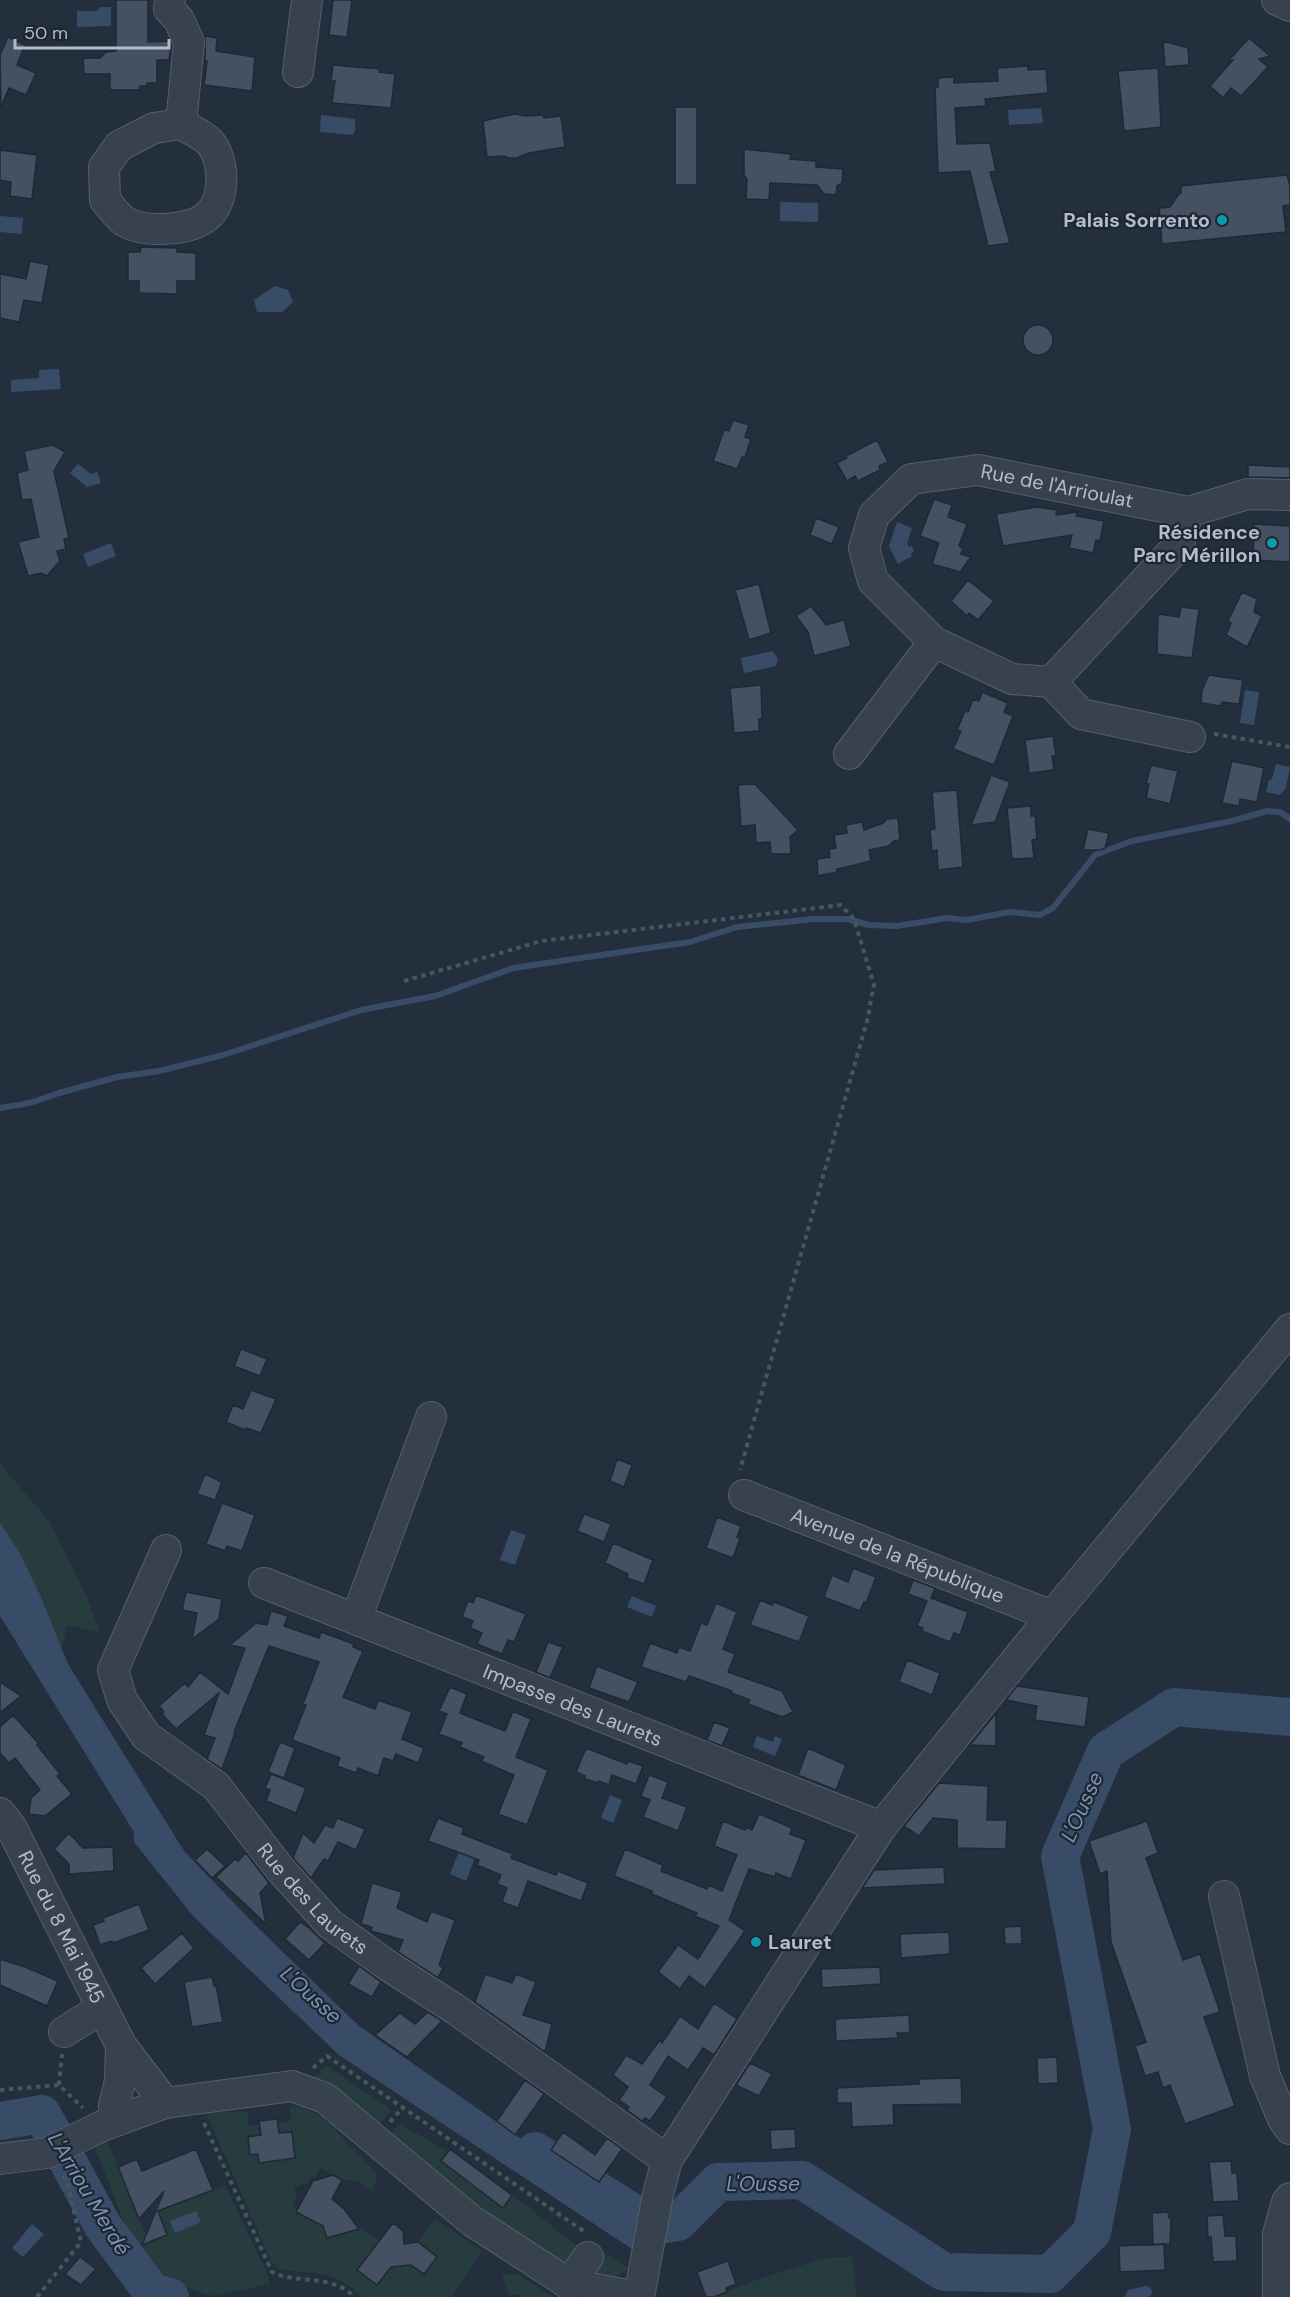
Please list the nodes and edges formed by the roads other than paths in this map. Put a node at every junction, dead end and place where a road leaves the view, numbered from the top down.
1 (170, 0) edge
2 (307, 0) edge
3 (1277, 0) edge
4 (1290, 6) edge
5 (298, 72) dead end
6 (182, 124) dead end
7 (1290, 495) edge
8 (1188, 512) junction
9 (934, 642) junction
10 (1051, 682) junction
11 (1190, 737) road end
12 (849, 754) dead end
13 (1290, 1329) edge
14 (430, 1417) dead end
15 (744, 1495) road end
16 (166, 1550) dead end
17 (264, 1583) dead end
18 (1052, 1616) junction
19 (356, 1619) junction
20 (0, 1813) edge
21 (882, 1827) junction
22 (1224, 1896) dead end
23 (102, 2008) junction
24 (64, 2032) dead end
25 (121, 2045) junction
26 (165, 2103) junction
27 (103, 2127) junction
28 (1290, 2129) edge
29 (0, 2159) edge
30 (667, 2160) junction
31 (1290, 2198) edge
32 (588, 2246) road end
33 (573, 2290) edge
34 (639, 2297) edge
35 (1278, 2297) edge

1 - 6 street
2 - 5 street
3 - 4 street
7 - 8 street
8 - 9 street, Rue de l'Arrioulat
8 - 10 street
9 - 10 street, Rue de l'Arrioulat
9 - 12 street
10 - 11 street
13 - 18 street
14 - 19 street
15 - 18 street, Avenue de la République
16 - 30 street, Rue des Laurets
17 - 19 street, Impasse des Laurets
18 - 21 street
19 - 21 street, Impasse des Laurets
20 - 23 street, Rue du 8 Mai 1945
21 - 30 street
22 - 28 street
23 - 24 street
23 - 25 street, Rue du 8 Mai 1945
25 - 26 street, Rue du 8 Mai 1945
25 - 27 street, Rue du 8 Mai 1945
26 - 27 street
26 - 33 street
27 - 29 street
30 - 34 street
31 - 35 street
32 - 33 street
33 - 34 street

